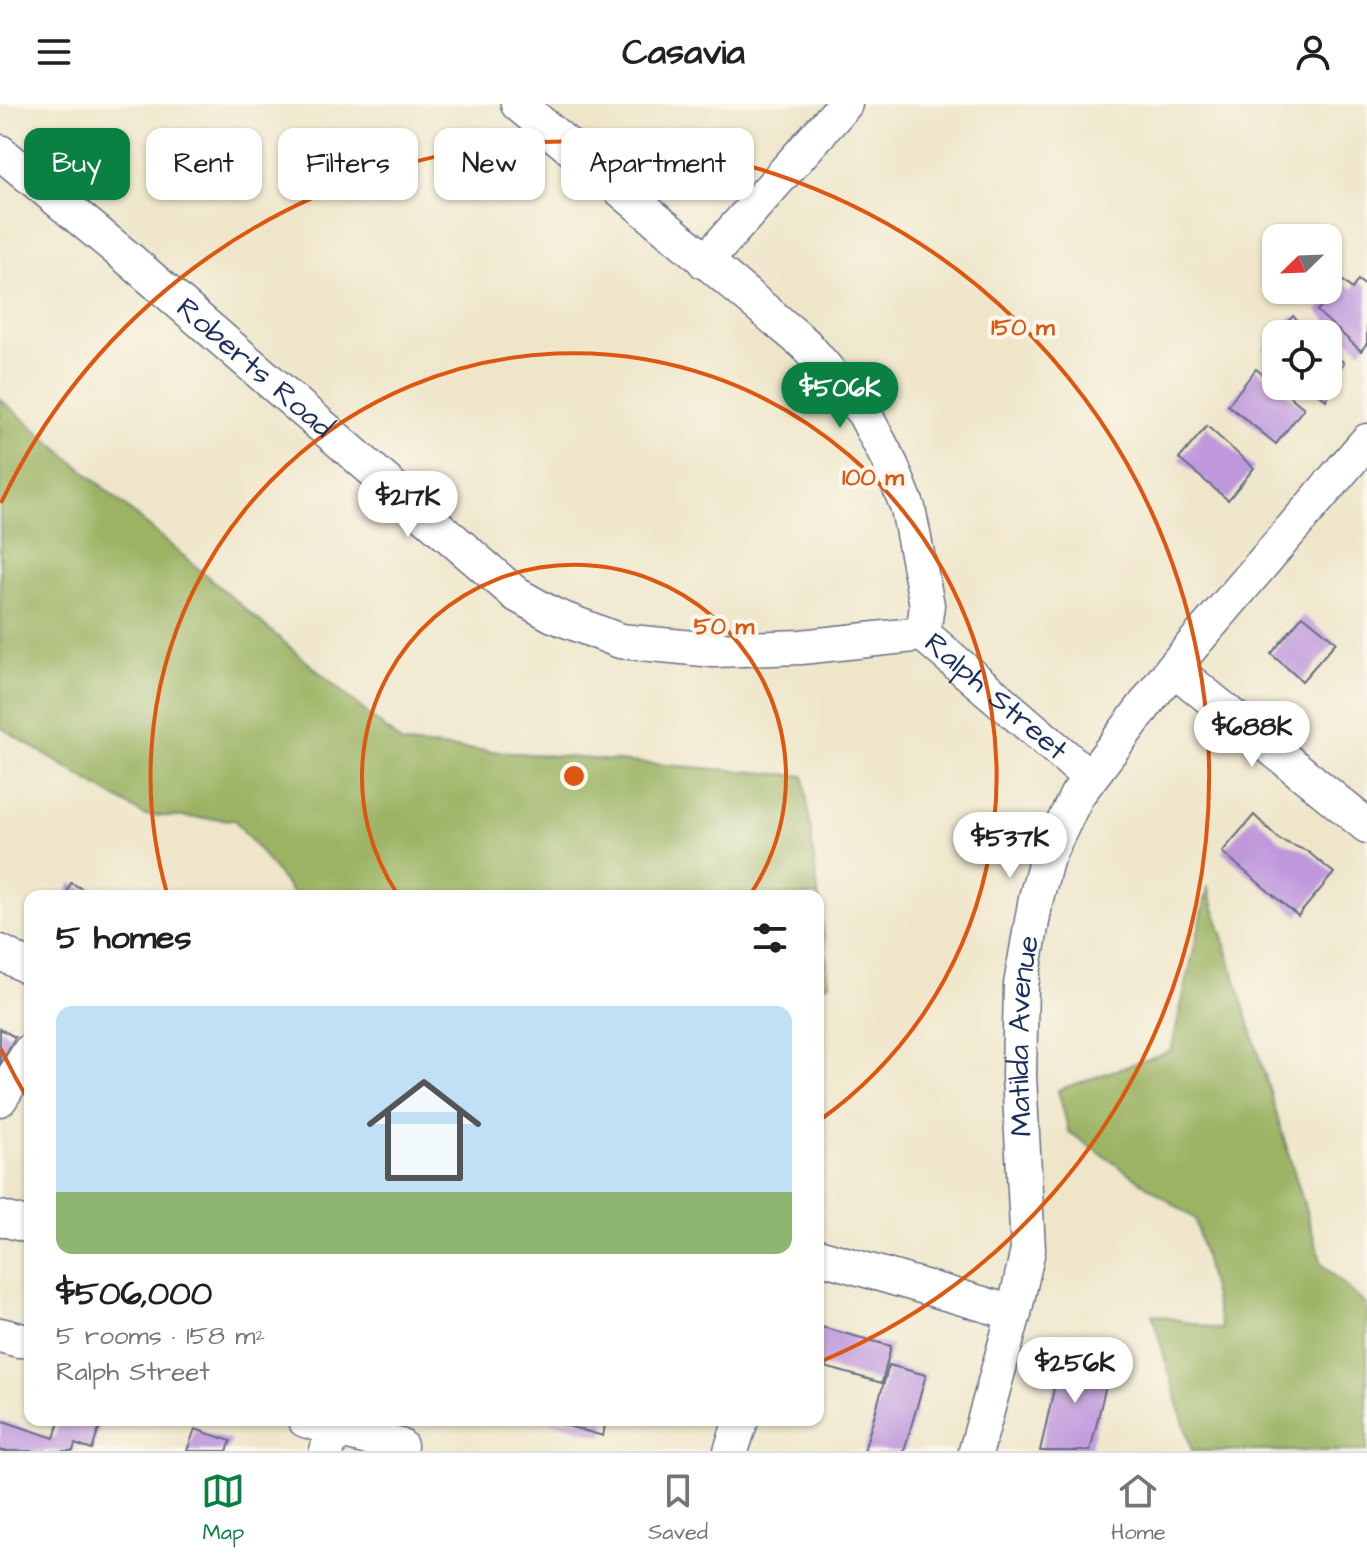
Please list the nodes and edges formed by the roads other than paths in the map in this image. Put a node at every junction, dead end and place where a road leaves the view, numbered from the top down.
1 (518, 104) edge
2 (845, 104) edge
3 (0, 152) edge
4 (705, 262) junction
5 (1367, 441) edge
6 (923, 634) junction
7 (1173, 668) junction
8 (1089, 777) junction
9 (1367, 826) edge
10 (0, 952) edge
11 (24, 965) edge
12 (24, 1061) edge
13 (0, 1099) edge
14 (0, 1218) edge
15 (24, 1224) edge
16 (824, 1258) edge
17 (1014, 1313) junction
18 (739, 1426) edge
19 (321, 1433) edge
20 (400, 1446) dead end
21 (731, 1451) edge
22 (976, 1451) edge

1 - 4 street, Ralph Street
2 - 4 street
3 - 6 street, Roberts Road
4 - 6 street, Ralph Street
5 - 7 street, Matilda Avenue
6 - 8 street, Ralph Street
7 - 8 street, Matilda Avenue
7 - 9 street
8 - 17 street, Matilda Avenue
10 - 11 street
12 - 13 street
14 - 15 street
16 - 17 street
17 - 22 street, Matilda Avenue
18 - 21 street
19 - 20 street

